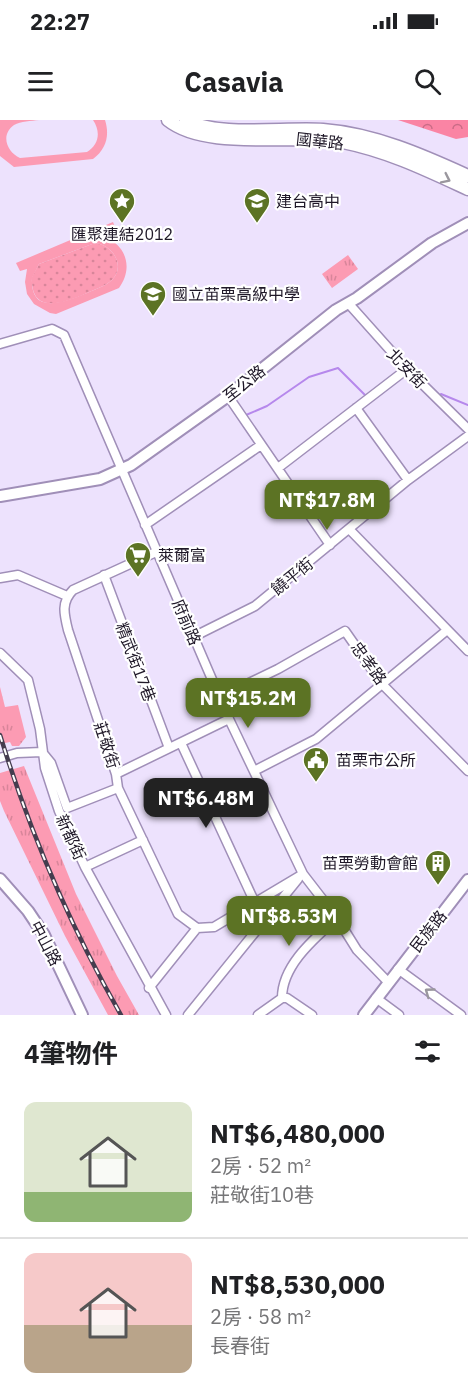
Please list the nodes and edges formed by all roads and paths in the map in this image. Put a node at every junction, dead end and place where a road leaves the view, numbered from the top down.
1 (168, 120) edge
2 (186, 120) edge
3 (324, 135) junction
4 (468, 176) edge
5 (468, 189) edge
6 (468, 223) edge
7 (349, 304) junction
8 (0, 344) edge
9 (407, 369) junction
10 (228, 396) junction
11 (356, 408) junction
12 (468, 429) edge
13 (468, 436) edge
14 (261, 445) junction
15 (278, 468) junction
16 (122, 470) junction
17 (408, 480) junction
18 (0, 496) edge
19 (145, 525) junction
20 (350, 530) junction
21 (330, 546) junction
22 (156, 552) junction
23 (104, 575) junction
24 (0, 579) edge
25 (67, 596) junction
26 (446, 631) junction
27 (193, 637) junction
28 (468, 651) edge
29 (0, 653) edge
30 (382, 684) junction
31 (220, 697) junction
32 (229, 719) junction
33 (181, 743) junction
34 (169, 748) junction
35 (42, 752) junction
36 (0, 758) edge
37 (254, 771) junction
38 (468, 771) edge
39 (117, 774) junction
40 (118, 788) junction
41 (143, 840) junction
42 (85, 867) junction
43 (303, 874) junction
44 (0, 879) edge
45 (468, 880) edge
46 (255, 903) junction
47 (337, 918) junction
48 (197, 928) junction
49 (398, 969) junction
50 (388, 982) junction
51 (149, 988) junction
52 (282, 998) junction
53 (376, 998) junction
54 (82, 1015) edge
55 (166, 1015) edge
56 (188, 1015) edge
57 (258, 1015) edge
58 (312, 1015) edge
59 (364, 1015) edge
60 (399, 1015) edge
61 (461, 1015) edge

1 - 3 main road, 國華路
2 - 3 main road, 國華路
3 - 4 main road, 國華路
3 -> 5 main road, 國華路
6 - 7 street, 至公路
7 - 9 street, 北安街
7 - 10 street, 至公路
8 - 16 street, 府前路
9 - 11 street
9 - 12 street, 北安街
10 - 14 street
10 - 16 street, 至公路
11 - 15 street
11 - 17 street
13 - 17 street, 饒平街
14 - 15 street
14 - 19 street
15 - 21 street
16 - 18 street, 至公路
16 - 19 street, 府前路
17 - 20 street, 饒平街
19 - 22 street, 府前路
20 - 21 street, 饒平街
20 - 26 street
21 - 27 street, 饒平街
22 - 23 street
22 - 27 street, 府前路
23 - 25 street
23 - 34 street, 精武街17巷
24 - 25 street
25 - 39 street, 莊敬街
26 - 28 street
26 - 30 street
27 - 31 street, 府前路
29 - 35 street, 新都街
30 - 31 street, 忠孝路
30 - 37 street
30 - 38 street, 忠孝路
31 - 32 street, 府前路
32 - 33 street
32 - 37 street, 府前路
33 - 34 street
33 - 46 street
34 - 39 street
35 - 36 street
35 - 40 street
35 - 42 street, 新都街
37 - 43 street, 府前路
39 - 40 street, 莊敬街
40 - 41 street, 莊敬街
41 - 42 street
41 - 48 street, 莊敬街
42 - 51 street, 新都街
43 - 46 street
43 - 47 street, 府前路
43 - 56 street
44 - 54 street, 中山路
45 - 49 street, 民族路
46 - 48 street
47 - 50 street, 府前路
47 - 52 street
48 - 51 street
49 - 50 street, 民族路
61 -> 49 street
50 - 53 street, 民族路
51 - 55 street, 新都街
52 - 57 street
52 - 58 street
53 - 59 street, 民族路
53 - 60 street

